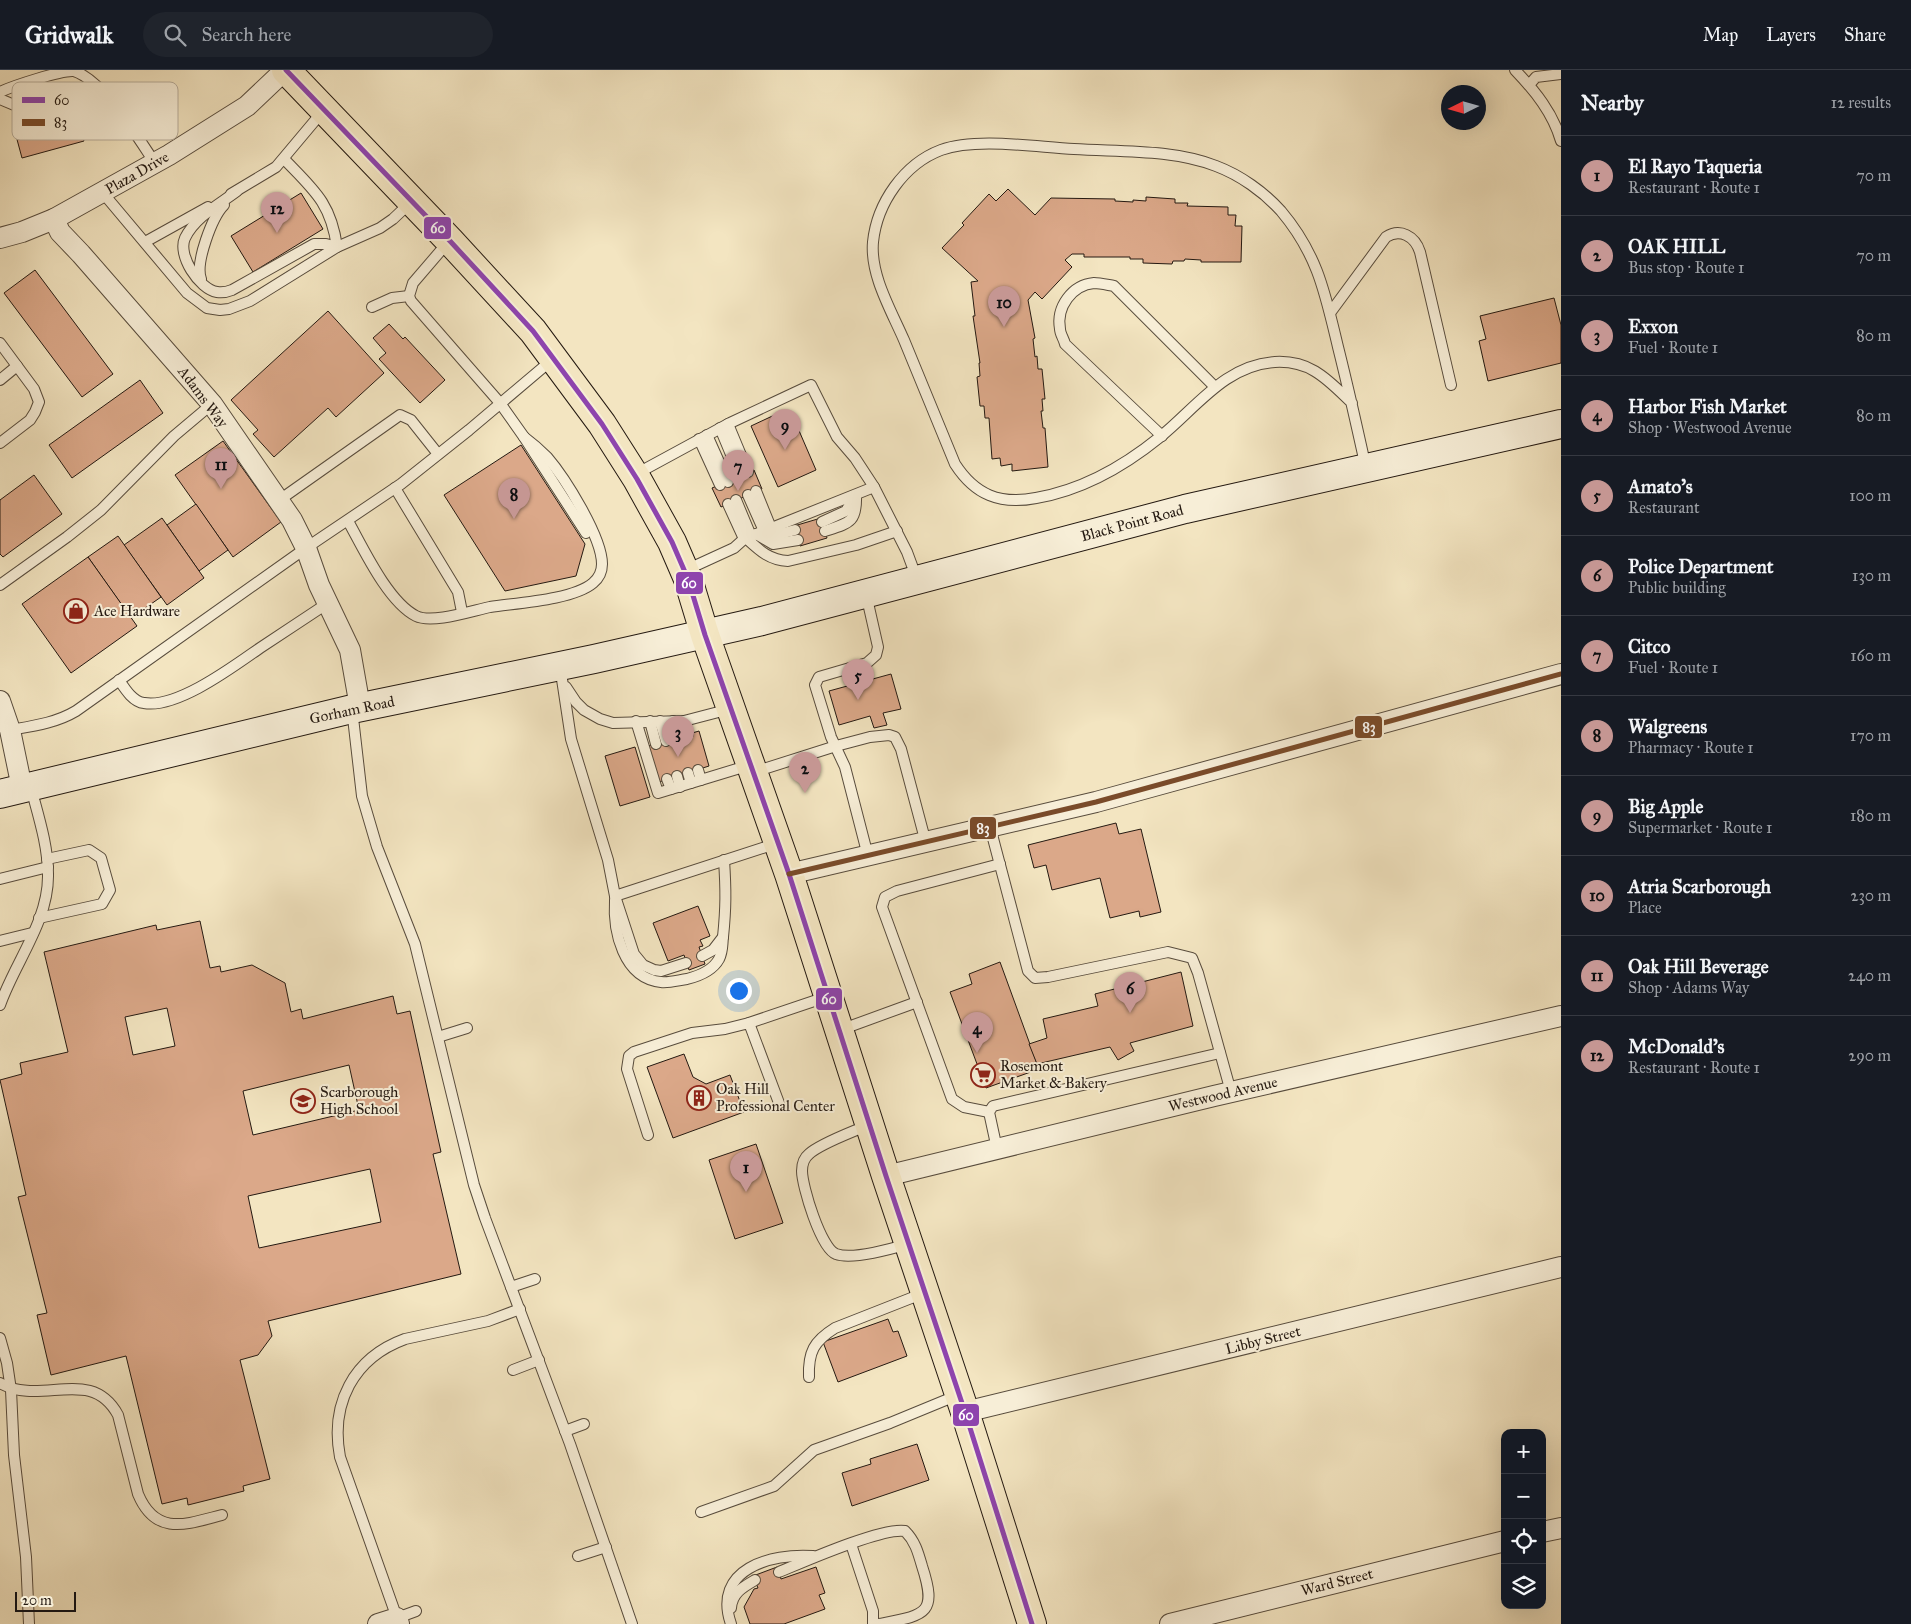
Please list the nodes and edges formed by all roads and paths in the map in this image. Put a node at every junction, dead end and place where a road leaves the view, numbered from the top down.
1 (286, 70) edge
2 (1515, 70) edge
3 (1561, 74) edge
4 (26, 82) edge
5 (91, 82) edge
6 (1529, 85) junction
7 (12, 87) edge
8 (0, 93) edge
9 (12, 98) edge
10 (0, 99) edge
11 (12, 104) edge
12 (324, 110) junction
13 (139, 140) edge
14 (1561, 141) edge
15 (284, 160) junction
16 (155, 163) junction
17 (237, 191) junction
18 (103, 193) junction
19 (412, 201) junction
20 (54, 219) junction
21 (0, 238) edge
22 (450, 241) junction
23 (145, 242) junction
24 (337, 247) junction
25 (202, 282) junction
26 (409, 296) junction
27 (372, 307) dead end
28 (1330, 313) junction
29 (0, 343) edge
30 (554, 358) junction
31 (17, 366) junction
32 (0, 380) edge
33 (1452, 385) dead end
34 (1215, 387) junction
35 (500, 403) junction
36 (1352, 403) junction
37 (212, 404) junction
38 (1561, 424) edge
39 (724, 426) junction
40 (1162, 436) junction
41 (703, 437) junction
42 (0, 443) edge
43 (438, 454) junction
44 (1366, 469) junction
45 (744, 474) dead end
46 (635, 475) junction
47 (724, 483) dead end
48 (874, 487) junction
49 (395, 488) junction
50 (752, 493) dead end
51 (856, 495) junction
52 (278, 501) junction
53 (732, 502) dead end
54 (348, 521) junction
55 (824, 527) dead end
56 (897, 530) junction
57 (755, 535) junction
58 (797, 535) dead end
59 (306, 548) junction
60 (684, 571) junction
61 (917, 580) junction
62 (0, 585) edge
63 (866, 594) junction
64 (328, 603) junction
65 (462, 612) junction
66 (706, 635) junction
67 (562, 674) junction
68 (1561, 674) edge
69 (119, 680) junction
70 (0, 701) edge
71 (356, 708) junction
72 (731, 709) junction
73 (636, 721) junction
74 (655, 721) junction
75 (673, 721) junction
76 (684, 721) junction
77 (10, 730) junction
78 (661, 742) dead end
79 (836, 746) junction
80 (752, 768) junction
81 (18, 789) edge
82 (990, 827) junction
83 (778, 843) junction
84 (926, 843) junction
85 (868, 856) junction
86 (724, 860) junction
87 (47, 863) junction
88 (1000, 864) junction
89 (789, 874) junction
90 (0, 879) edge
91 (615, 896) junction
92 (39, 918) junction
93 (32, 934) junction
94 (723, 936) junction
95 (0, 941) edge
96 (702, 956) dead end
97 (686, 962) dead end
98 (828, 996) junction
99 (917, 1002) junction
100 (0, 1005) edge
101 (1561, 1016) edge
102 (749, 1023) junction
103 (467, 1028) dead end
104 (839, 1031) junction
105 (438, 1037) junction
106 (1220, 1053) junction
107 (1231, 1092) junction
108 (779, 1103) dead end
109 (990, 1112) junction
110 (869, 1125) junction
111 (648, 1135) dead end
112 (997, 1149) junction
113 (886, 1176) junction
114 (908, 1243) junction
115 (1561, 1267) edge
116 (535, 1278) dead end
117 (512, 1287) junction
118 (925, 1293) junction
119 (520, 1309) junction
120 (0, 1338) edge
121 (539, 1360) junction
122 (513, 1370) dead end
123 (809, 1377) dead end
124 (0, 1383) edge
125 (12, 1390) junction
126 (962, 1403) junction
127 (584, 1424) dead end
128 (565, 1431) junction
129 (701, 1512) dead end
130 (222, 1515) dead end
131 (1561, 1528) edge
132 (1546, 1531) edge
133 (1501, 1542) edge
134 (851, 1544) junction
135 (606, 1547) junction
136 (819, 1555) junction
137 (578, 1556) dead end
138 (779, 1572) dead end
139 (755, 1580) dead end
140 (416, 1611) dead end
141 (1202, 1620) edge
142 (391, 1622) edge
143 (29, 1624) edge
144 (632, 1624) edge
145 (731, 1624) edge
146 (873, 1624) edge
147 (879, 1624) edge
148 (1032, 1624) edge
149 (1170, 1624) edge

1 - 12 main road
1 - 16 street, Plaza Drive
2 - 6 lane
3 - 6 lane
4 - 5 lane
6 - 14 lane
7 - 8 lane
8 - 9 lane
10 - 11 lane
12 - 15 lane
12 - 19 main road
13 - 16 lane
15 - 17 lane
15 - 24 lane
16 - 18 street, Plaza Drive
17 - 23 lane
17 - 25 lane
17 - 25 lane
18 - 20 street, Plaza Drive
18 - 23 lane
19 - 22 main road
19 - 24 lane
20 - 21 street, Plaza Drive
20 - 37 street, Adams Way
22 - 26 lane
22 - 30 main road
23 - 24 lane
24 - 25 lane
26 - 27 lane
26 - 35 lane
28 - 33 lane
28 - 36 lane
28 - 40 lane
29 - 31 lane
30 - 35 lane
30 - 46 main road
31 - 32 lane
31 - 42 lane
34 - 36 lane
34 - 40 lane
34 - 40 lane
35 - 43 lane
35 - 65 lane
36 - 44 lane
37 - 52 street, Adams Way
37 - 62 lane
38 - 44 main road, Black Point Road
39 - 41 lane
39 - 45 lane
39 - 48 lane
41 - 46 lane
41 - 47 lane
43 - 49 lane
43 - 52 lane
44 - 61 main road, Black Point Road
46 - 60 main road
48 - 51 lane
48 - 56 lane
49 - 54 lane
49 - 65 lane
50 - 57 lane
51 - 55 lane
51 - 57 lane
52 - 59 street, Adams Way
53 - 57 lane
54 - 59 lane
54 - 65 lane
56 - 57 lane
56 - 61 lane
57 - 58 lane
57 - 60 lane
59 - 64 street, Adams Way
59 - 69 lane
60 - 66 main road
61 - 63 main road, Black Point Road
63 - 66 main road, Black Point Road
63 - 79 lane
64 - 69 lane
64 - 71 street, Adams Way
66 - 67 main road, Gorham Road
66 - 72 main road
67 - 71 main road, Gorham Road
67 - 73 lane
67 - 91 lane
68 - 82 street
69 - 77 lane
70 - 77 street
71 - 81 main road, Gorham Road
71 - 105 lane
72 - 76 lane
72 - 80 main road
73 - 74 lane
73 - 80 lane
74 - 75 lane
74 - 78 lane
75 - 76 lane
75 - 76 lane
77 - 81 street
79 - 80 lane
79 - 84 lane
79 - 85 lane
80 - 83 main road
81 - 87 lane
82 - 84 street
82 - 88 lane
83 - 86 lane
83 - 89 main road
84 - 85 street
85 - 89 street
86 - 91 lane
86 - 94 lane
87 - 90 lane
87 - 92 lane
87 - 92 lane
88 - 99 lane
88 - 106 lane
89 - 98 main road
91 - 94 lane
91 - 97 lane
92 - 93 lane
93 - 95 lane
93 - 100 lane
94 - 96 lane
98 - 102 lane
98 - 104 main road
99 - 104 lane
99 - 109 lane
101 - 107 street, Westwood Avenue
102 - 108 lane
102 - 111 lane
103 - 105 lane
104 - 110 main road
105 - 117 lane
106 - 107 lane
106 - 109 lane
107 - 112 street, Westwood Avenue
109 - 112 lane
110 - 113 main road
110 - 114 lane
112 - 113 street, Westwood Avenue
113 - 114 main road
114 - 118 main road
115 - 126 street, Libby Street
116 - 117 lane
117 - 119 lane
118 - 123 lane
118 - 126 main road
119 - 121 lane
119 - 142 lane
120 - 125 lane
121 - 122 lane
121 - 128 lane
124 - 125 lane
125 - 130 lane
125 - 143 lane
126 - 129 lane
126 - 148 main road
127 - 128 lane
128 - 135 lane
131 - 132 street
133 - 141 street, Ward Street
134 - 136 lane
134 - 146 lane
134 - 147 lane
135 - 137 lane
135 - 144 lane
136 - 138 lane
136 - 145 lane
139 - 145 lane
140 - 142 lane
141 - 149 street, Ward Street

